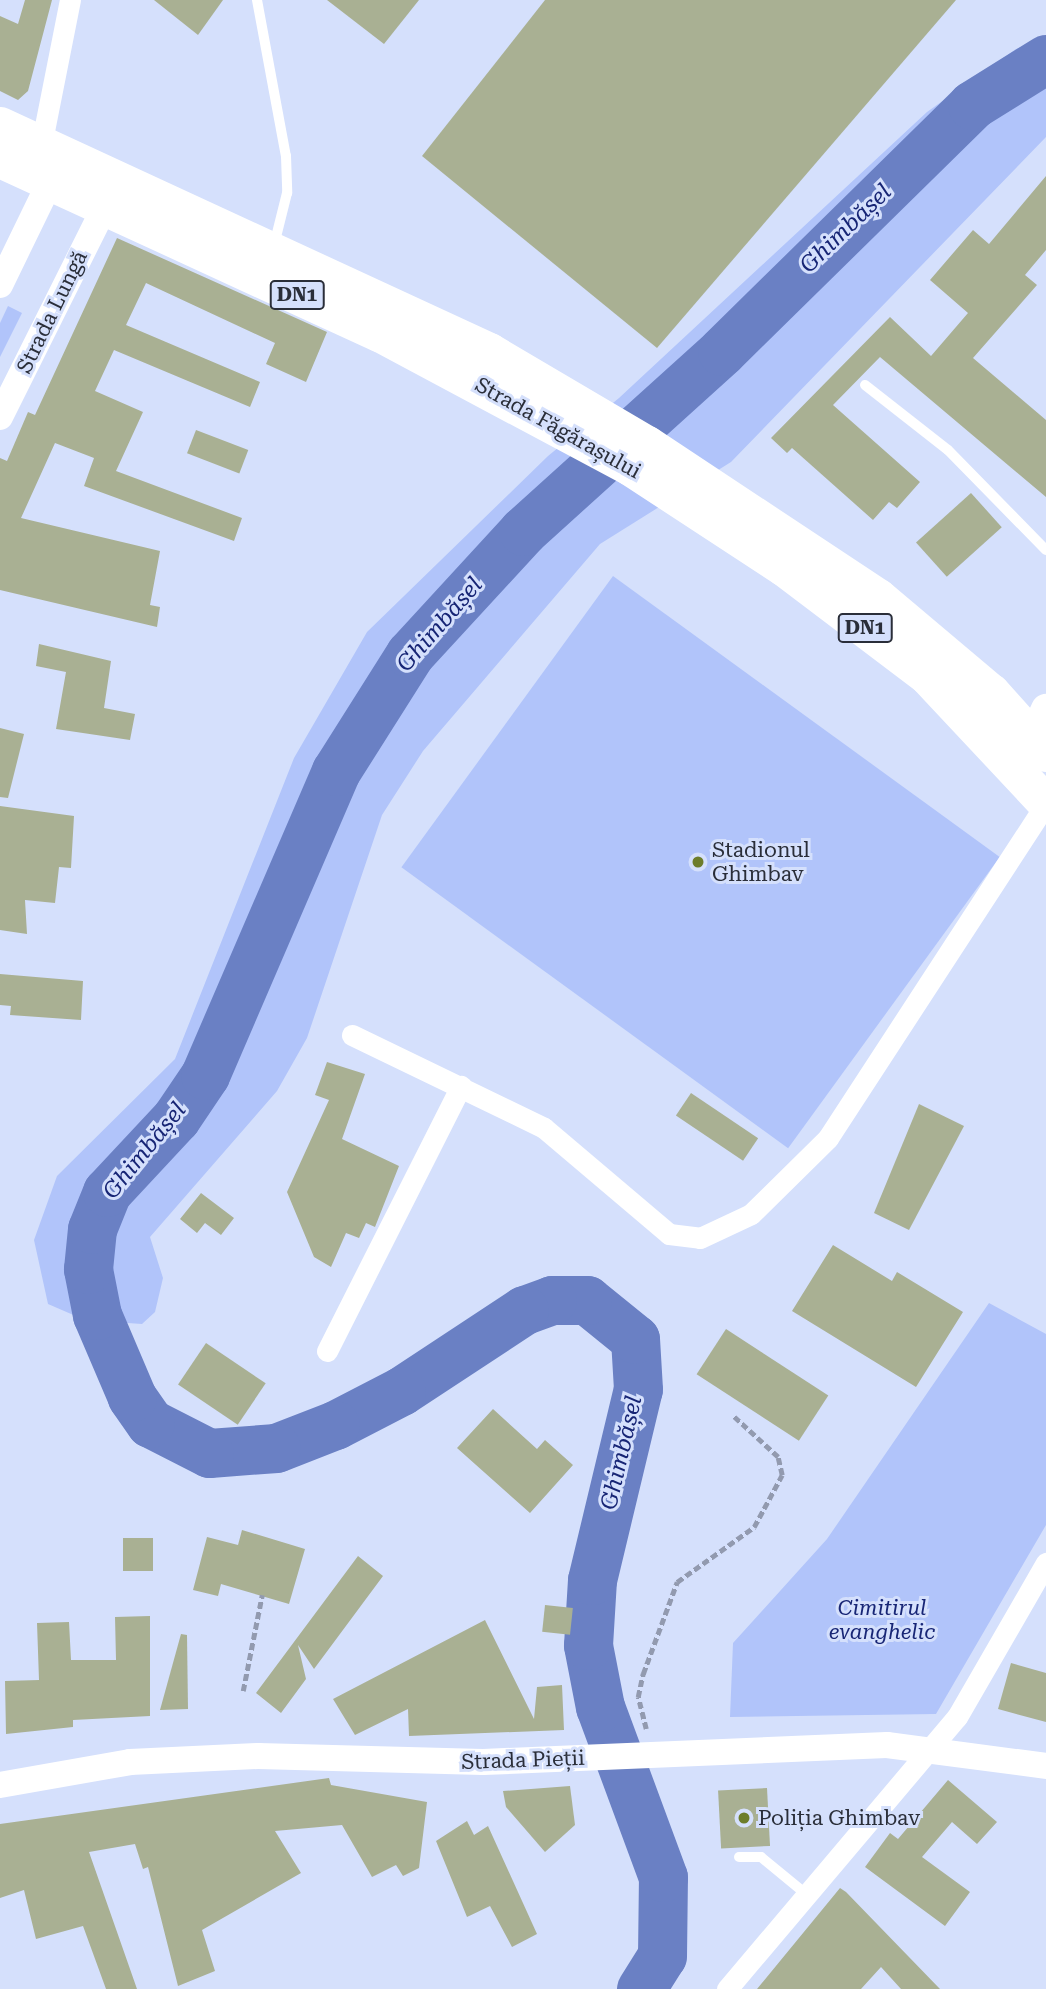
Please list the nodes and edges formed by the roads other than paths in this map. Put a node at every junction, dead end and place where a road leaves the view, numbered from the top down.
1 (70, 0) edge
2 (257, 0) edge
3 (0, 125) edge
4 (41, 146) junction
5 (0, 159) edge
6 (50, 183) junction
7 (104, 208) junction
8 (272, 250) junction
9 (0, 285) edge
10 (865, 386) dead end
11 (547, 402) junction
12 (0, 418) edge
13 (713, 502) junction
14 (1046, 550) edge
15 (1042, 733) edge
16 (1046, 804) edge
17 (352, 1035) dead end
18 (461, 1086) junction
19 (327, 1351) dead end
20 (1046, 1563) edge
21 (934, 1747) junction
22 (1046, 1766) edge
23 (0, 1784) edge
24 (739, 1857) dead end
25 (806, 1894) junction
26 (727, 1989) edge

1 - 4 street
2 - 8 lane
3 - 4 highway, Strada Făgărașului / DN1
4 - 8 highway, Strada Făgărașului / DN1
5 - 6 highway, Strada Făgărașului / DN1
6 - 7 highway, Strada Făgărașului / DN1
6 - 9 street
7 - 11 highway, Strada Făgărașului / DN1
7 - 12 street, Strada Lungă
8 - 11 highway, Strada Făgărașului / DN1
10 - 14 lane
11 - 13 highway, Strada Făgărașului / DN1
13 - 15 highway, Strada Făgărașului / DN1
13 - 16 highway, Strada Făgărașului / DN1
16 - 18 street
17 - 18 street
18 - 19 street
20 - 21 street
21 - 22 street, Strada Pieții
21 - 23 street, Strada Pieții
21 - 25 street
24 - 25 lane
25 - 26 street

